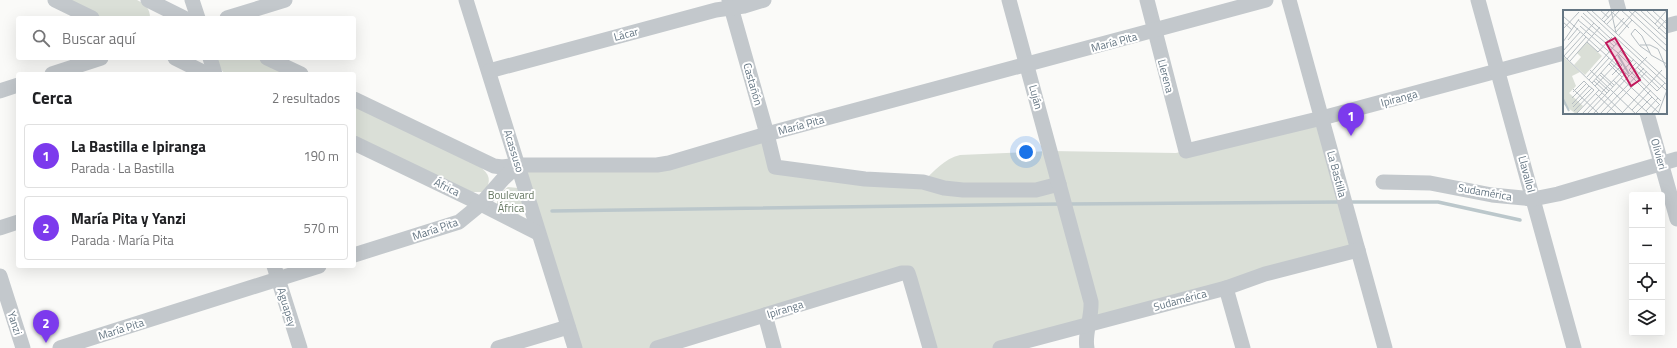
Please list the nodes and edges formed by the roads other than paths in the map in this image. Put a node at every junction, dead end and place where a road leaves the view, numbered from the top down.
1 (55, 0) edge
2 (148, 0) edge
3 (192, 0) edge
4 (285, 0) edge
5 (466, 0) edge
6 (764, 0) edge
7 (1009, 0) edge
8 (1147, 0) edge
9 (1266, 0) edge
10 (1288, 0) edge
11 (1478, 0) edge
12 (1616, 0) edge
13 (730, 4) edge
14 (1619, 10) edge
15 (88, 16) edge
16 (180, 16) edge
17 (197, 16) edge
18 (233, 16) edge
19 (1677, 23) edge
20 (1667, 26) edge
21 (1155, 31) junction
22 (1563, 53) edge
23 (95, 60) edge
24 (178, 60) edge
25 (211, 60) edge
26 (271, 60) edge
27 (1027, 64) junction
28 (489, 71) junction
29 (1498, 71) junction
30 (58, 72) edge
31 (203, 72) edge
32 (214, 72) edge
33 (297, 72) edge
34 (16, 86) edge
35 (0, 91) edge
36 (356, 100) edge
37 (1647, 114) edge
38 (1322, 118) junction
39 (767, 134) junction
40 (356, 144) edge
41 (1186, 151) joint
42 (1677, 159) edge
43 (1662, 164) junction
44 (518, 165) junction
45 (1383, 182) dead end
46 (1060, 189) junction
47 (1534, 199) junction
48 (482, 204) junction
49 (1677, 219) edge
50 (16, 223) edge
51 (0, 228) edge
52 (538, 233) junction
53 (1358, 250) junction
54 (356, 254) edge
55 (305, 268) edge
56 (277, 272) edge
57 (0, 276) edge
58 (1226, 288) junction
59 (765, 315) junction
60 (1090, 324) junction
61 (568, 326) junction
62 (23, 348) edge
63 (60, 348) edge
64 (300, 348) edge
65 (498, 348) edge
66 (575, 348) edge
67 (657, 348) edge
68 (774, 348) edge
69 (930, 348) edge
70 (1000, 348) edge
71 (1087, 348) edge
72 (1243, 348) edge
73 (1385, 348) edge
74 (1574, 348) edge

1 - 15 street
2 - 16 street
3 - 17 street
4 - 18 street
5 - 28 street, Acassuso
6 - 13 street, Lácar
7 - 27 street, Luján
8 - 21 street, Llerena
9 - 21 street, María Pita
10 - 38 street, La Bastilla
11 - 29 street, Llavallol
12 - 14 street
13 - 28 street, Lácar
13 - 39 street, Castañón
19 - 20 street
21 - 27 street, María Pita
21 - 41 street, Llerena
22 - 29 street, Ipiranga
23 - 30 street
24 - 31 street
25 - 32 street
26 - 33 street
27 - 39 street, María Pita
27 - 46 street, Luján
28 - 44 street, Acassuso
29 - 38 street, Ipiranga
29 - 47 street, Llavallol
34 - 35 street
36 - 44 street
37 - 43 street, Olivieri
38 - 41 street, Ipiranga
38 - 53 street, La Bastilla
39 - 44 street, María Pita
39 - 46 street, Castañón
40 - 48 street, África
42 - 43 street, Sudamérica
43 - 47 street, Sudamérica
43 - 49 street, Olivieri
44 - 48 street, María Pita
44 - 52 street, Acassuso
45 - 47 street, Sudamérica
46 - 60 street, Luján
47 - 74 street, Llavallol
48 - 52 street, África
48 - 54 street, María Pita
50 - 51 street
52 - 61 street, Acassuso
53 - 58 street, Sudamérica
53 - 73 street, La Bastilla
55 - 56 street, María Pita
56 - 63 street, María Pita
56 - 64 street, Aguapey
57 - 62 street, Yanzi
58 - 60 street, Sudamérica
58 - 72 street
59 - 67 street, Ipiranga
59 - 68 street
59 - 69 street, Ipiranga
60 - 70 street, Sudamérica
60 - 71 street
61 - 65 street
61 - 66 street, Acassuso

